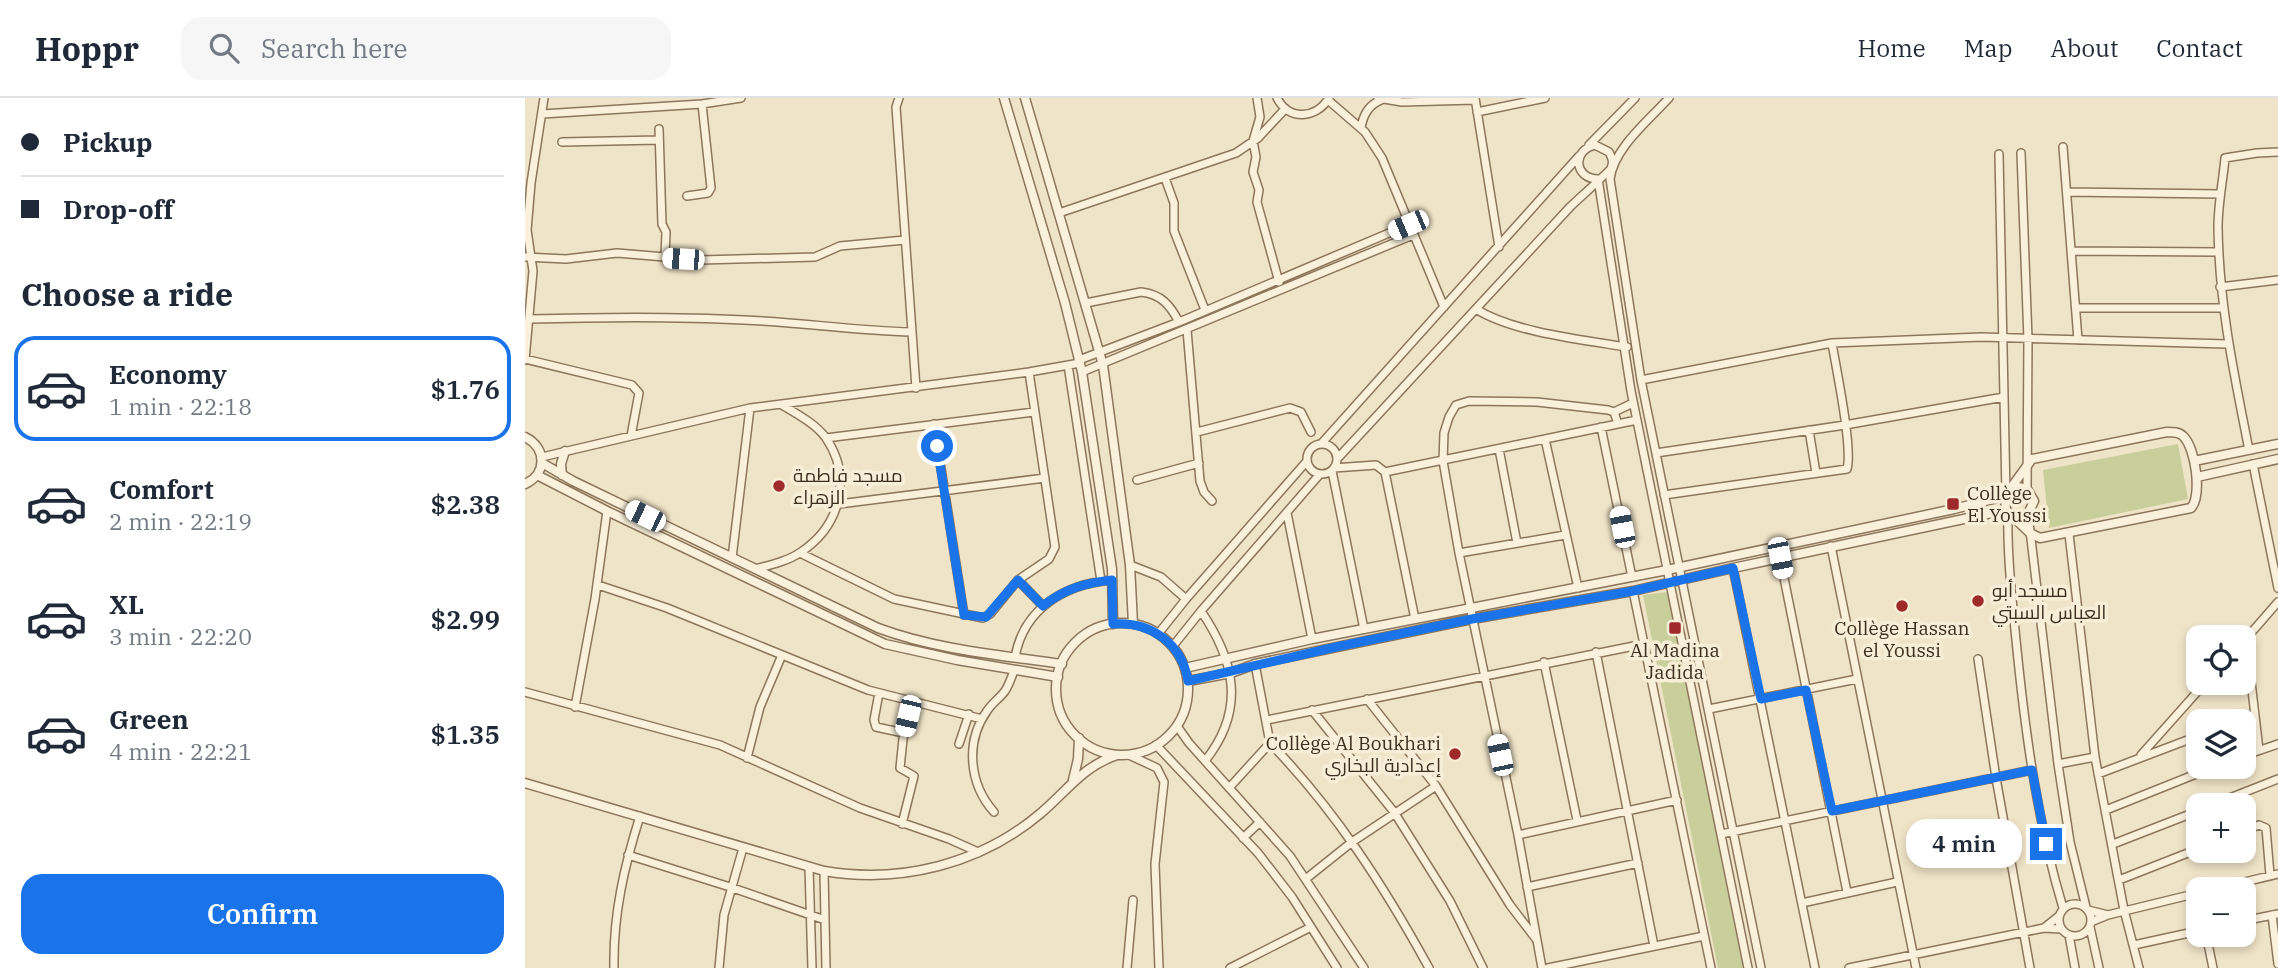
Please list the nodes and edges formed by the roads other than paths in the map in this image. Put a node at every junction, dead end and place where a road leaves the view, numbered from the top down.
1 (544, 98) edge
2 (741, 98) edge
3 (899, 98) edge
4 (1005, 98) edge
5 (1025, 98) edge
6 (1257, 98) edge
7 (1277, 98) edge
8 (1545, 98) edge
9 (1635, 98) edge
10 (1669, 98) edge
11 (1329, 99) edge
12 (1380, 99) edge
13 (1475, 99) edge
14 (702, 104) junction
15 (1285, 109) junction
16 (1477, 112) junction
17 (542, 114) junction
18 (1361, 128) junction
19 (659, 129) dead end
20 (659, 139) junction
21 (1253, 141) junction
22 (562, 142) dead end
23 (1587, 147) junction
24 (2063, 148) dead end
25 (2278, 152) edge
26 (1999, 153) dead end
27 (2021, 153) dead end
28 (1580, 155) junction
29 (1611, 167) junction
30 (1165, 178) junction
31 (1598, 179) junction
32 (528, 183) edge
33 (2067, 192) junction
34 (2220, 194) junction
35 (687, 196) dead end
36 (1059, 213) junction
37 (1408, 225) junction
38 (1412, 235) junction
39 (905, 240) junction
40 (1499, 247) junction
41 (2071, 251) junction
42 (2219, 252) junction
43 (527, 255) edge
44 (665, 258) junction
45 (1279, 279) junction
46 (2278, 281) edge
47 (2220, 287) junction
48 (1282, 289) junction
49 (1086, 303) junction
50 (1444, 307) junction
51 (2076, 307) junction
52 (2223, 307) junction
53 (1476, 309) junction
54 (1205, 310) junction
55 (529, 319) junction
56 (1179, 321) junction
57 (1187, 330) junction
58 (911, 332) junction
59 (2004, 338) junction
60 (2028, 339) junction
61 (2078, 340) junction
62 (1832, 343) junction
63 (2227, 344) junction
64 (1624, 347) junction
65 (1636, 349) junction
66 (1100, 353) junction
67 (525, 359) edge
68 (1068, 365) junction
69 (1080, 365) junction
70 (1103, 365) junction
71 (1029, 373) junction
72 (1641, 380) junction
73 (916, 388) junction
74 (2004, 397) junction
75 (1633, 403) junction
76 (782, 405) junction
77 (750, 408) junction
78 (1034, 412) junction
79 (1614, 412) junction
80 (1637, 420) junction
81 (934, 424) junction
82 (1618, 424) junction
83 (1845, 425) junction
84 (1601, 427) junction
85 (1808, 430) junction
86 (1198, 432) junction
87 (1311, 432) dead end
88 (631, 436) junction
89 (525, 437) edge
90 (826, 438) junction
91 (1545, 439) junction
92 (1321, 444) junction
93 (2278, 444) edge
94 (1499, 449) junction
95 (2249, 450) junction
96 (565, 452) junction
97 (1655, 453) junction
98 (1337, 458) junction
99 (2278, 459) edge
100 (542, 460) junction
101 (1307, 461) junction
102 (1443, 461) junction
103 (2194, 461) junction
104 (1199, 463) junction
105 (2028, 463) junction
106 (2253, 464) junction
107 (1333, 470) junction
108 (1385, 472) junction
109 (1816, 473) junction
110 (1320, 474) junction
111 (537, 475) junction
112 (562, 475) junction
113 (2197, 477) junction
114 (1045, 478) junction
115 (1137, 480) dead end
116 (525, 484) edge
117 (2027, 489) junction
118 (944, 491) junction
119 (2007, 493) junction
120 (1664, 495) junction
121 (1212, 501) dead end
122 (839, 503) junction
123 (607, 512) junction
124 (1287, 513) junction
125 (2008, 513) junction
126 (2028, 514) junction
127 (2030, 533) junction
128 (2069, 534) junction
129 (1565, 536) junction
130 (1517, 543) junction
131 (1831, 546) junction
132 (800, 553) junction
133 (1459, 553) junction
134 (731, 558) junction
135 (1780, 558) junction
136 (1130, 565) junction
137 (1679, 568) junction
138 (1733, 568) junction
139 (755, 569) junction
140 (1667, 570) junction
141 (1632, 577) junction
142 (1018, 580) junction
143 (1112, 580) junction
144 (1682, 580) junction
145 (1101, 581) junction
146 (1670, 583) junction
147 (598, 585) junction
148 (1578, 588) junction
149 (2278, 588) edge
150 (1633, 591) junction
151 (1186, 599) junction
152 (2278, 602) edge
153 (1043, 606) junction
154 (1471, 608) junction
155 (1201, 611) junction
156 (964, 615) junction
157 (1415, 619) junction
158 (1472, 619) junction
159 (1113, 624) junction
160 (1133, 624) junction
161 (2256, 627) edge
162 (1364, 629) junction
163 (1158, 634) junction
164 (1312, 639) junction
165 (1644, 644) junction
166 (1173, 646) junction
167 (1596, 652) junction
168 (782, 655) junction
169 (1015, 657) junction
170 (1978, 659) dead end
171 (1228, 660) junction
172 (1544, 662) junction
173 (1062, 664) junction
174 (1255, 664) junction
175 (1185, 668) junction
176 (1014, 671) junction
177 (1231, 673) junction
178 (1483, 675) junction
179 (1058, 677) junction
180 (1857, 679) junction
181 (1188, 681) junction
182 (1806, 690) junction
183 (525, 692) edge
184 (879, 694) junction
185 (2194, 695) edge
186 (1367, 699) junction
187 (1761, 699) junction
188 (913, 702) junction
189 (575, 707) junction
190 (1709, 709) junction
191 (1312, 710) junction
192 (969, 714) junction
193 (982, 719) junction
194 (1267, 720) junction
195 (1177, 726) junction
196 (2256, 730) edge
197 (904, 733) junction
198 (1079, 738) junction
199 (2186, 740) edge
200 (959, 744) dead end
201 (1269, 744) junction
202 (2278, 744) edge
203 (1156, 745) junction
204 (2259, 750) junction
205 (2256, 751) edge
206 (1117, 755) junction
207 (1129, 755) junction
208 (2139, 757) junction
209 (747, 758) junction
210 (2095, 758) junction
211 (1205, 761) junction
212 (2057, 764) junction
213 (2032, 770) junction
214 (2098, 774) junction
215 (1996, 778) junction
216 (2186, 778) edge
217 (2278, 779) edge
218 (1073, 780) junction
219 (525, 782) edge
220 (1436, 786) junction
221 (1229, 788) junction
222 (2242, 793) edge
223 (1677, 800) junction
224 (1881, 800) junction
225 (1627, 810) junction
226 (2106, 810) junction
227 (1832, 811) junction
228 (994, 812) dead end
229 (1394, 812) junction
230 (640, 816) junction
231 (2186, 816) edge
232 (1577, 820) junction
233 (1785, 821) junction
234 (1260, 822) junction
235 (902, 824) junction
236 (2256, 826) edge
237 (1733, 831) junction
238 (1721, 834) junction
239 (1518, 835) junction
240 (1243, 838) junction
241 (1352, 842) junction
242 (2113, 844) junction
243 (743, 848) junction
244 (978, 852) junction
245 (2186, 854) edge
246 (628, 855) junction
247 (1639, 863) junction
248 (809, 867) junction
249 (824, 872) junction
250 (2274, 874) edge
251 (1307, 878) junction
252 (2256, 879) edge
253 (2119, 880) junction
254 (1897, 883) junction
255 (730, 887) junction
256 (1527, 887) junction
257 (1847, 892) junction
258 (2186, 897) edge
259 (1133, 900) dead end
260 (1802, 903) junction
261 (2087, 909) junction
262 (2124, 911) junction
263 (2061, 912) junction
264 (2275, 914) edge
265 (811, 915) junction
266 (2108, 915) junction
267 (2256, 918) edge
268 (825, 920) junction
269 (2091, 924) junction
270 (1311, 927) junction
271 (2044, 928) junction
272 (2061, 929) junction
273 (2024, 932) junction
274 (2186, 934) edge
275 (2069, 935) junction
276 (1704, 936) junction
277 (1537, 941) junction
278 (2134, 945) junction
279 (1654, 946) junction
280 (2209, 947) edge
281 (1913, 955) junction
282 (2278, 964) edge
283 (614, 968) edge
284 (719, 968) edge
285 (812, 968) edge
286 (826, 968) edge
287 (1127, 968) edge
288 (1159, 968) edge
289 (1230, 968) edge
290 (1337, 968) edge
291 (1364, 968) edge
292 (1429, 968) edge
293 (1483, 968) edge
294 (1542, 968) edge
295 (1548, 968) edge
296 (1711, 968) edge
297 (1748, 968) edge
298 (1761, 968) edge
299 (1815, 968) edge
300 (1849, 968) edge
301 (1916, 968) edge
302 (2031, 968) edge
303 (2075, 968) edge
304 (2099, 968) edge
305 (2139, 968) edge
306 (2213, 968) edge

1 - 17 street
2 - 14 street
3 - 39 street
4 - 69 street
5 - 36 street
6 - 21 street
7 - 15 street
8 - 16 street
9 - 23 street
10 - 29 street
11 - 15 street
11 - 18 street
12 - 13 street
12 - 18 street
13 - 16 street
14 - 17 street
14 - 35 street
15 - 21 street
16 - 40 street
17 - 32 street
18 - 37 street
19 - 20 street
20 - 22 street
20 - 44 street
21 - 30 street
21 - 45 street
23 - 28 street
23 - 29 street
24 - 33 street
25 - 34 street
26 - 59 street
27 - 60 street
28 - 31 street
28 - 40 street
29 - 31 street
29 - 65 street
30 - 36 street
30 - 54 street
31 - 53 street
31 - 64 street
32 - 43 street
33 - 34 street
33 - 41 street
34 - 42 street
36 - 49 street
37 - 38 street
37 - 45 street
38 - 48 street
38 - 50 street
39 - 44 street
39 - 58 street
40 - 50 street
41 - 42 street
41 - 51 street
42 - 47 street
43 - 44 street
43 - 55 street
45 - 48 street
45 - 54 street
46 - 47 street
47 - 52 street
48 - 57 street
49 - 56 street
49 - 66 street
50 - 92 street
51 - 52 street
51 - 61 street
52 - 63 street
53 - 64 street
53 - 98 street
54 - 56 street
55 - 58 street
55 - 67 street
56 - 66 street
57 - 70 street
57 - 86 street
58 - 73 street
59 - 60 street
59 - 62 street
59 - 74 street
60 - 61 street
60 - 105 street
61 - 63 street
62 - 72 street
62 - 83 street
63 - 95 street
64 - 65 street
64 - 75 street
65 - 72 street
66 - 69 street
66 - 70 street
67 - 88 street
68 - 69 street
68 - 71 street
68 - 145 street
69 - 70 street
69 - 143 street
70 - 136 street
71 - 73 street
71 - 78 street
72 - 97 street
73 - 76 street
74 - 83 street
74 - 119 street
75 - 79 street
75 - 80 street
76 - 77 street
76 - 90 street
77 - 88 street
77 - 134 street
78 - 81 street
78 - 114 street
79 - 82 street
79 - 102 street
80 - 82 street
80 - 140 street
81 - 90 street
81 - 118 street
82 - 84 street
83 - 85 street
83 - 109 street
84 - 91 street
84 - 141 street
85 - 97 street
85 - 109 street
86 - 87 street
86 - 104 street
88 - 96 street
89 - 100 street
90 - 122 street
91 - 94 street
91 - 129 street
92 - 98 street
92 - 101 street
93 - 95 street
94 - 102 street
94 - 130 street
95 - 103 street
96 - 100 street
96 - 112 street
97 - 120 street
98 - 107 street
99 - 106 street
100 - 111 street
100 - 112 street
101 - 110 street
101 - 151 street
102 - 108 street
102 - 133 street
103 - 105 street
103 - 113 street
104 - 115 street
104 - 121 street
105 - 117 street
105 - 119 street
106 - 113 street
106 - 149 street
107 - 108 street
107 - 110 street
107 - 162 street
108 - 157 street
109 - 120 street
110 - 124 street
111 - 116 street
111 - 123 street
112 - 134 street
113 - 128 street
114 - 118 street
114 - 142 street
117 - 119 street
117 - 126 street
118 - 122 street
118 - 156 street
119 - 125 street
119 - 137 street
120 - 137 street
122 - 132 street
123 - 147 street
123 - 176 street
124 - 155 street
124 - 164 street
125 - 126 street
125 - 127 street
125 - 131 street
125 - 213 street
126 - 127 street
127 - 128 street
127 - 212 street
128 - 210 street
129 - 130 street
129 - 148 street
130 - 133 street
131 - 135 street
131 - 180 street
132 - 139 street
132 - 156 street
133 - 154 street
134 - 139 street
135 - 138 street
135 - 182 street
136 - 151 street
136 - 160 street
137 - 140 street
137 - 144 street
138 - 144 street
138 - 187 street
139 - 169 street
140 - 141 street
140 - 146 street
141 - 148 street
142 - 153 street
142 - 156 street
143 - 145 street
143 - 159 street
144 - 146 street
144 - 190 street
145 - 153 street
146 - 150 street
146 - 238 street
147 - 168 street
147 - 189 street
148 - 154 street
150 - 158 street
150 - 165 street
151 - 163 street
152 - 161 street
153 - 169 street
154 - 157 street
154 - 158 street
155 - 166 street
155 - 171 street
157 - 162 street
158 - 174 street
158 - 178 street
159 - 160 street
159 - 173 street
160 - 163 street
162 - 164 street
163 - 166 street
164 - 171 street
165 - 167 street
165 - 223 street
166 - 175 street
167 - 172 street
167 - 225 street
168 - 184 street
168 - 209 street
169 - 173 street
170 - 215 street
171 - 175 street
171 - 177 street
172 - 178 street
172 - 232 street
173 - 179 street
174 - 177 street
174 - 194 street
175 - 181 street
176 - 179 street
176 - 193 street
177 - 181 street
177 - 211 street
178 - 186 street
178 - 239 street
179 - 198 street
180 - 182 street
180 - 224 street
181 - 195 street
182 - 187 street
182 - 227 street
183 - 189 street
184 - 188 street
184 - 197 street
185 - 208 street
186 - 191 street
186 - 220 street
187 - 190 street
187 - 233 street
188 - 192 street
188 - 197 street
189 - 209 street
190 - 237 street
191 - 194 street
191 - 229 street
192 - 193 street
192 - 200 street
193 - 228 street
194 - 201 street
195 - 203 street
195 - 211 street
196 - 204 street
197 - 235 street
198 - 206 street
198 - 218 street
199 - 208 street
201 - 221 street
201 - 241 street
202 - 204 street
203 - 207 street
203 - 240 street
204 - 205 street
206 - 207 street
206 - 218 street
207 - 288 street
208 - 214 street
209 - 235 street
210 - 212 street
210 - 214 street
211 - 221 street
212 - 261 street
213 - 215 street
213 - 263 street
214 - 226 street
215 - 224 street
215 - 273 street
216 - 226 street
217 - 222 street
218 - 244 street
219 - 230 street
220 - 229 street
220 - 277 street
221 - 234 street
223 - 225 street
223 - 276 street
224 - 227 street
224 - 254 street
225 - 232 street
225 - 247 street
226 - 242 street
227 - 233 street
227 - 257 street
229 - 241 street
229 - 293 street
230 - 243 street
230 - 246 street
231 - 242 street
232 - 239 street
233 - 237 street
233 - 260 street
234 - 240 street
234 - 251 street
235 - 244 street
236 - 250 street
237 - 238 street
237 - 298 street
238 - 297 street
239 - 256 street
240 - 270 street
241 - 251 street
241 - 292 street
242 - 253 street
243 - 248 street
243 - 255 street
244 - 249 street
245 - 253 street
246 - 255 street
246 - 283 street
247 - 256 street
247 - 279 street
248 - 249 street
248 - 265 street
249 - 268 street
250 - 252 street
251 - 291 street
253 - 262 street
254 - 257 street
254 - 281 street
255 - 265 street
255 - 284 street
256 - 277 street
257 - 260 street
258 - 262 street
259 - 287 street
260 - 299 street
261 - 263 street
261 - 266 street
261 - 269 street
262 - 266 street
262 - 278 street
263 - 271 street
263 - 272 street
264 - 267 street
264 - 282 street
265 - 268 street
265 - 285 street
266 - 269 street
268 - 286 street
269 - 275 street
269 - 304 street
270 - 289 street
270 - 290 street
271 - 272 street
271 - 273 street
272 - 275 street
273 - 281 street
273 - 302 street
274 - 278 street
275 - 303 street
276 - 279 street
276 - 296 street
277 - 294 street
278 - 305 street
279 - 295 street
280 - 306 street
281 - 300 street
281 - 301 street

